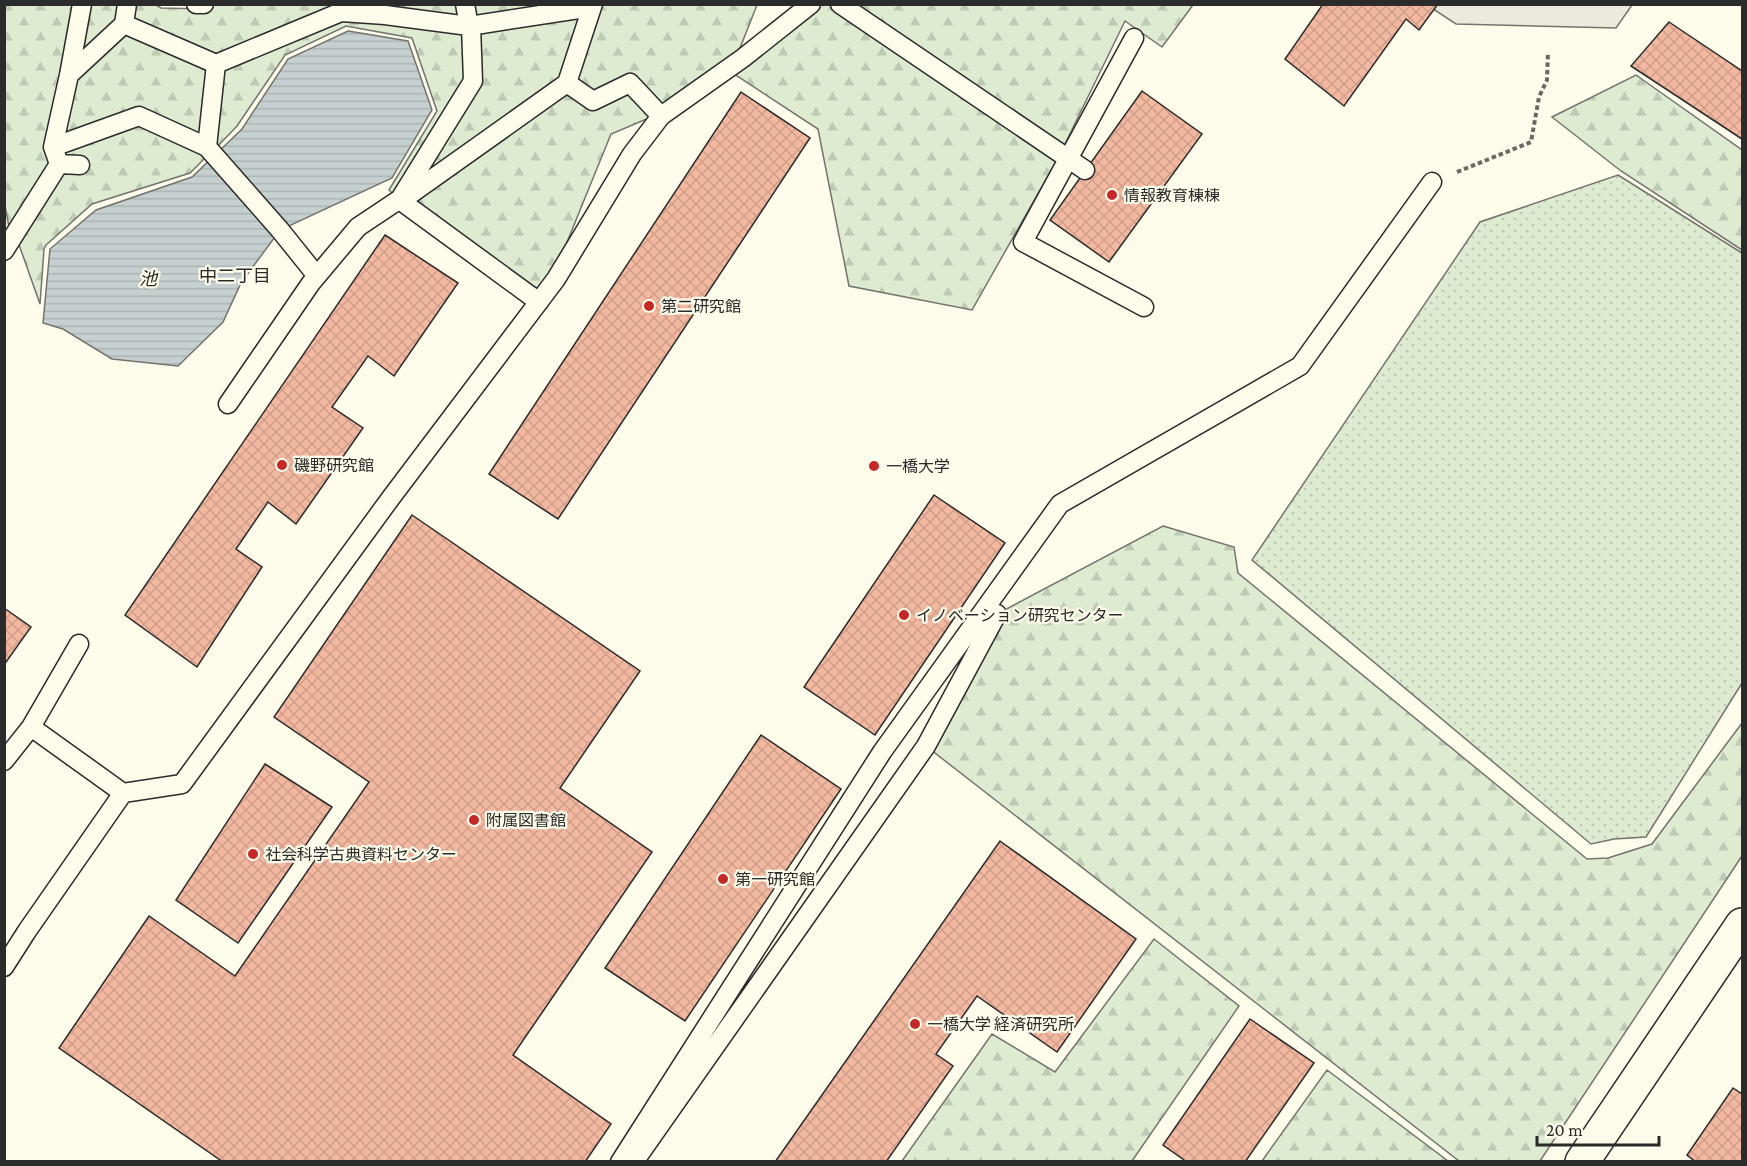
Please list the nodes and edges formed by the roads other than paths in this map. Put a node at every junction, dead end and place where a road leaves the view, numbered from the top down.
1 (82, 4) edge
2 (128, 4) edge
3 (196, 4) edge
4 (204, 4) edge
5 (465, 4) edge
6 (812, 4) edge
7 (840, 4) edge
8 (592, 6) edge
9 (379, 10) edge
10 (124, 24) junction
11 (469, 26) junction
12 (1134, 38) dead end
13 (216, 64) junction
14 (69, 75) junction
15 (567, 82) junction
16 (661, 116) junction
17 (207, 147) junction
18 (56, 156) junction
19 (1068, 159) junction
20 (80, 165) dead end
21 (1085, 170) dead end
22 (1432, 182) road end
23 (4, 251) edge
24 (317, 276) junction
25 (539, 302) junction
26 (1144, 307) dead end
27 (228, 404) dead end
28 (997, 614) dead end
29 (79, 644) dead end
30 (31, 727) junction
31 (4, 760) edge
32 (123, 793) junction
33 (1743, 925) edge
34 (4, 967) edge
35 (620, 1161) edge
36 (634, 1161) edge
37 (1582, 1161) edge

1 - 14 lane
2 - 10 lane
3 - 4 lane
5 - 11 lane
6 - 16 lane
7 - 19 lane
8 - 11 lane
8 - 15 lane
9 - 11 lane
9 - 13 lane
10 - 13 lane
10 - 14 lane
11 - 24 lane
12 - 19 lane
13 - 17 lane
14 - 18 lane
15 - 16 lane
15 - 25 lane
16 - 25 lane
17 - 18 lane
17 - 24 lane
18 - 20 lane
18 - 23 lane
19 - 21 lane
19 - 26 lane
22 - 35 lane
24 - 27 lane
25 - 32 lane
28 - 36 lane
29 - 30 lane
30 - 31 lane
30 - 32 lane
32 - 34 lane
33 - 37 street

